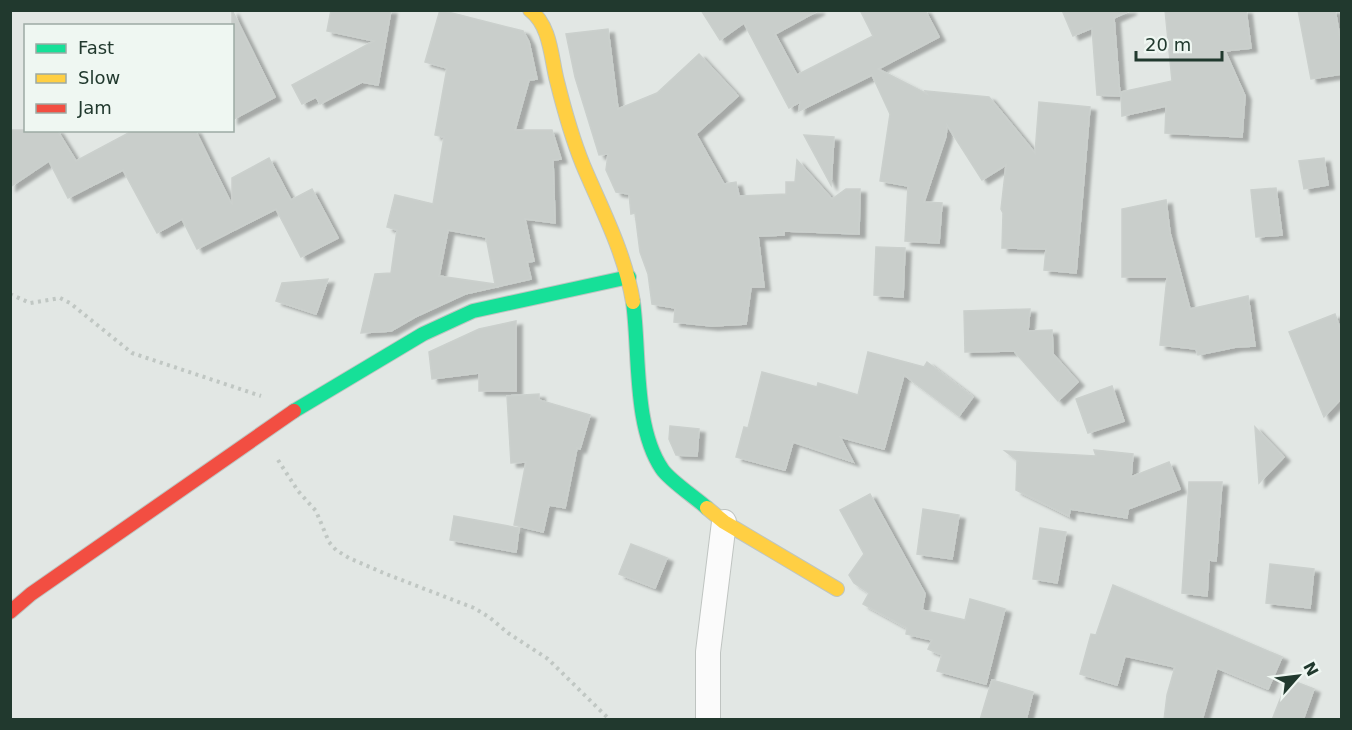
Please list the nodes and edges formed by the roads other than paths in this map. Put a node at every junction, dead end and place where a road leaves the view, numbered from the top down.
1 (530, 10) edge
2 (629, 277) junction
3 (724, 522) junction
4 (837, 589) dead end
5 (10, 612) edge
6 (708, 720) edge

1 - 2 street
2 - 3 street
2 - 5 street
3 - 4 street
3 - 6 street

